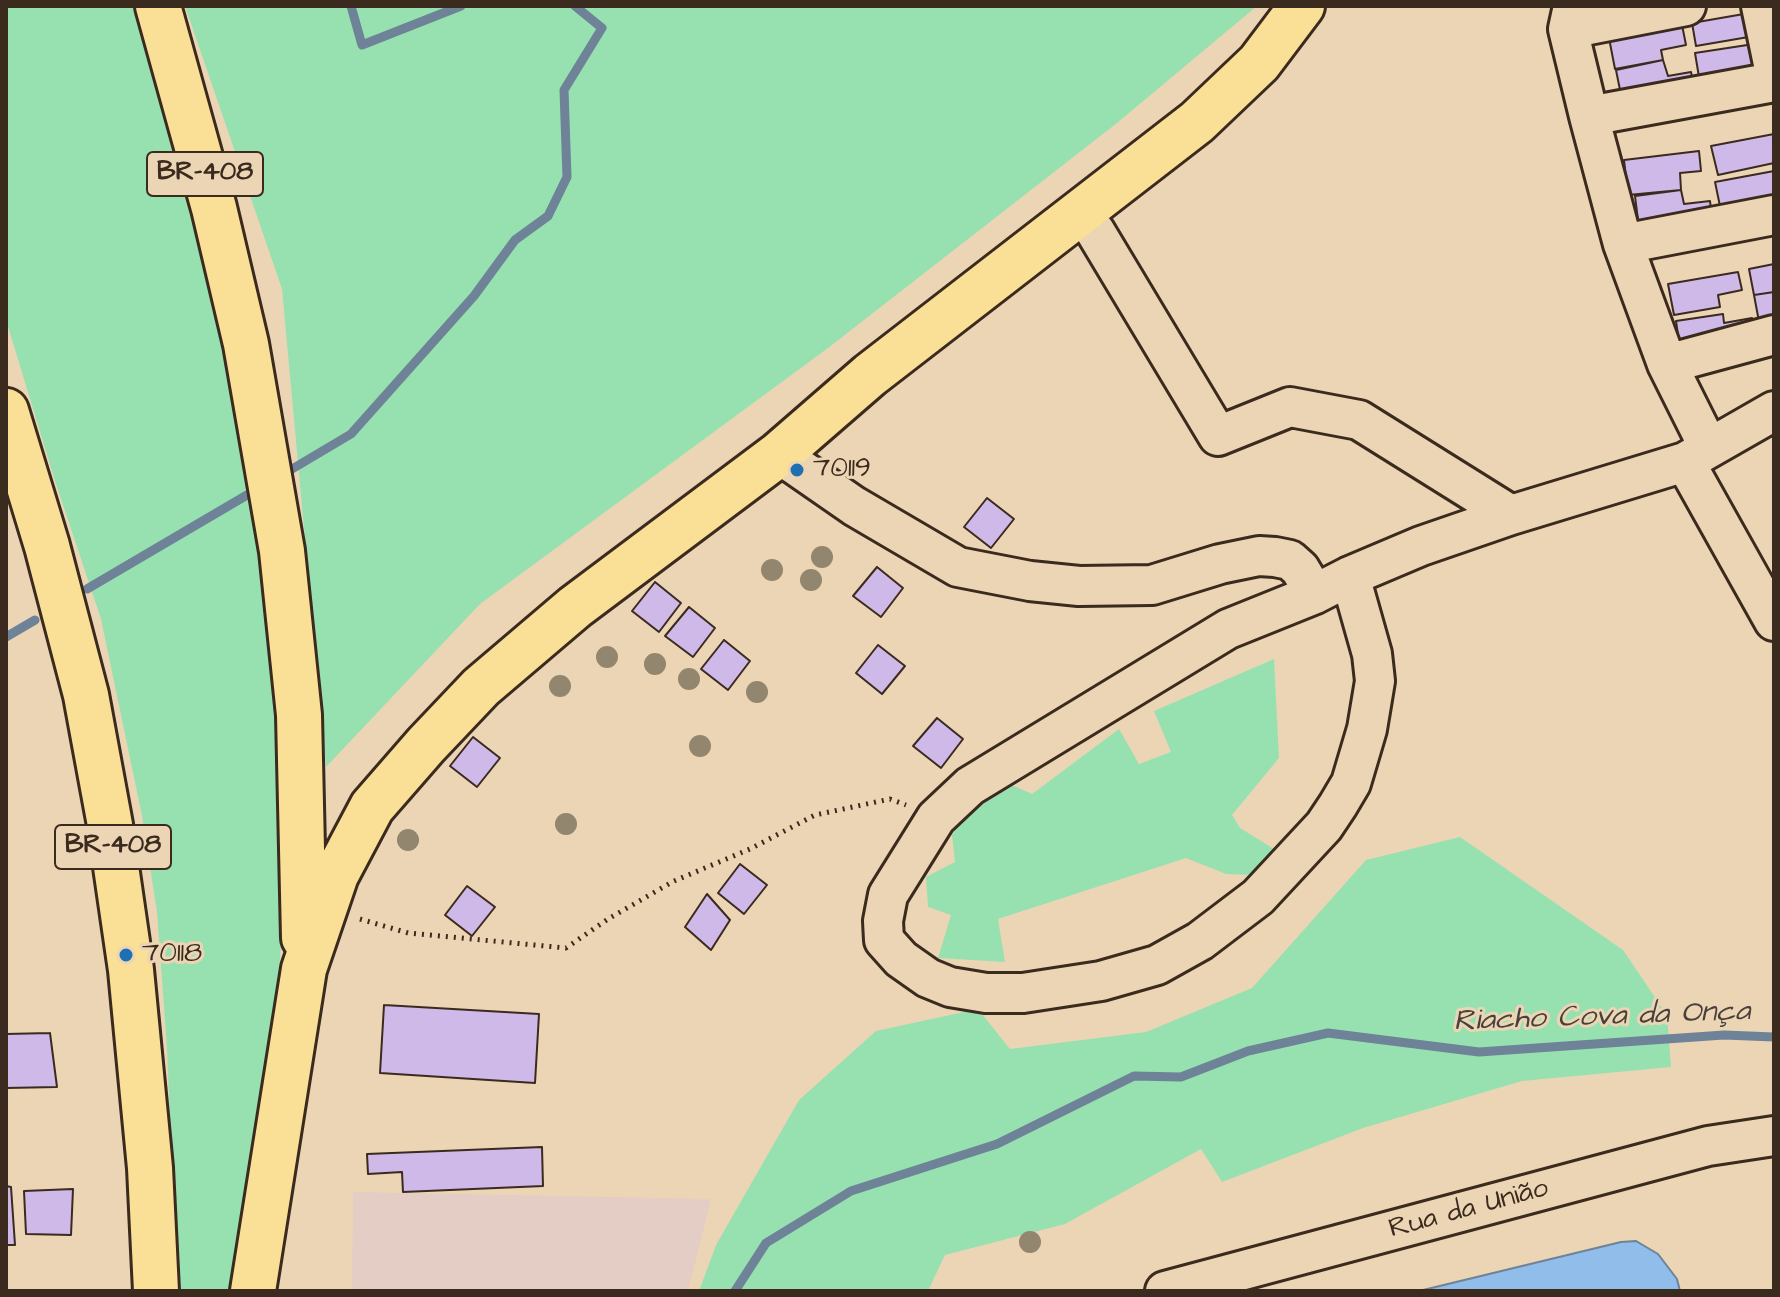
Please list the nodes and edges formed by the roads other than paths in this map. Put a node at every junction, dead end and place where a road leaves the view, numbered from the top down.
1 (158, 6) edge
2 (1302, 6) edge
3 (1686, 6) edge
4 (1761, 6) edge
5 (1571, 18) edge
6 (1774, 69) edge
7 (1774, 82) edge
8 (1589, 116) junction
9 (1774, 215) edge
10 (1095, 231) dead end
11 (1623, 244) junction
12 (1774, 335) edge
13 (1667, 364) junction
14 (1774, 411) edge
15 (6, 413) edge
16 (779, 454) junction
17 (1697, 455) junction
18 (1511, 515) junction
19 (1350, 576) junction
20 (1315, 594) junction
21 (1774, 621) edge
22 (304, 969) junction
23 (1774, 1136) edge
24 (156, 1291) edge
25 (253, 1291) edge
26 (1165, 1291) edge

1 - 22 highway, BR-408
2 - 16 highway
3 - 5 street
4 - 6 street
5 - 8 street
7 - 8 street
8 - 11 street
9 - 11 street
10 - 18 street
11 - 13 street
12 - 13 street
13 - 17 street
14 - 17 street
15 - 24 highway, BR-408
16 - 20 street
16 - 22 highway
17 - 18 street
17 - 21 street
18 - 19 street
19 - 20 street
19 - 20 street
22 - 25 highway, BR-408
23 - 26 street, Rua da União

